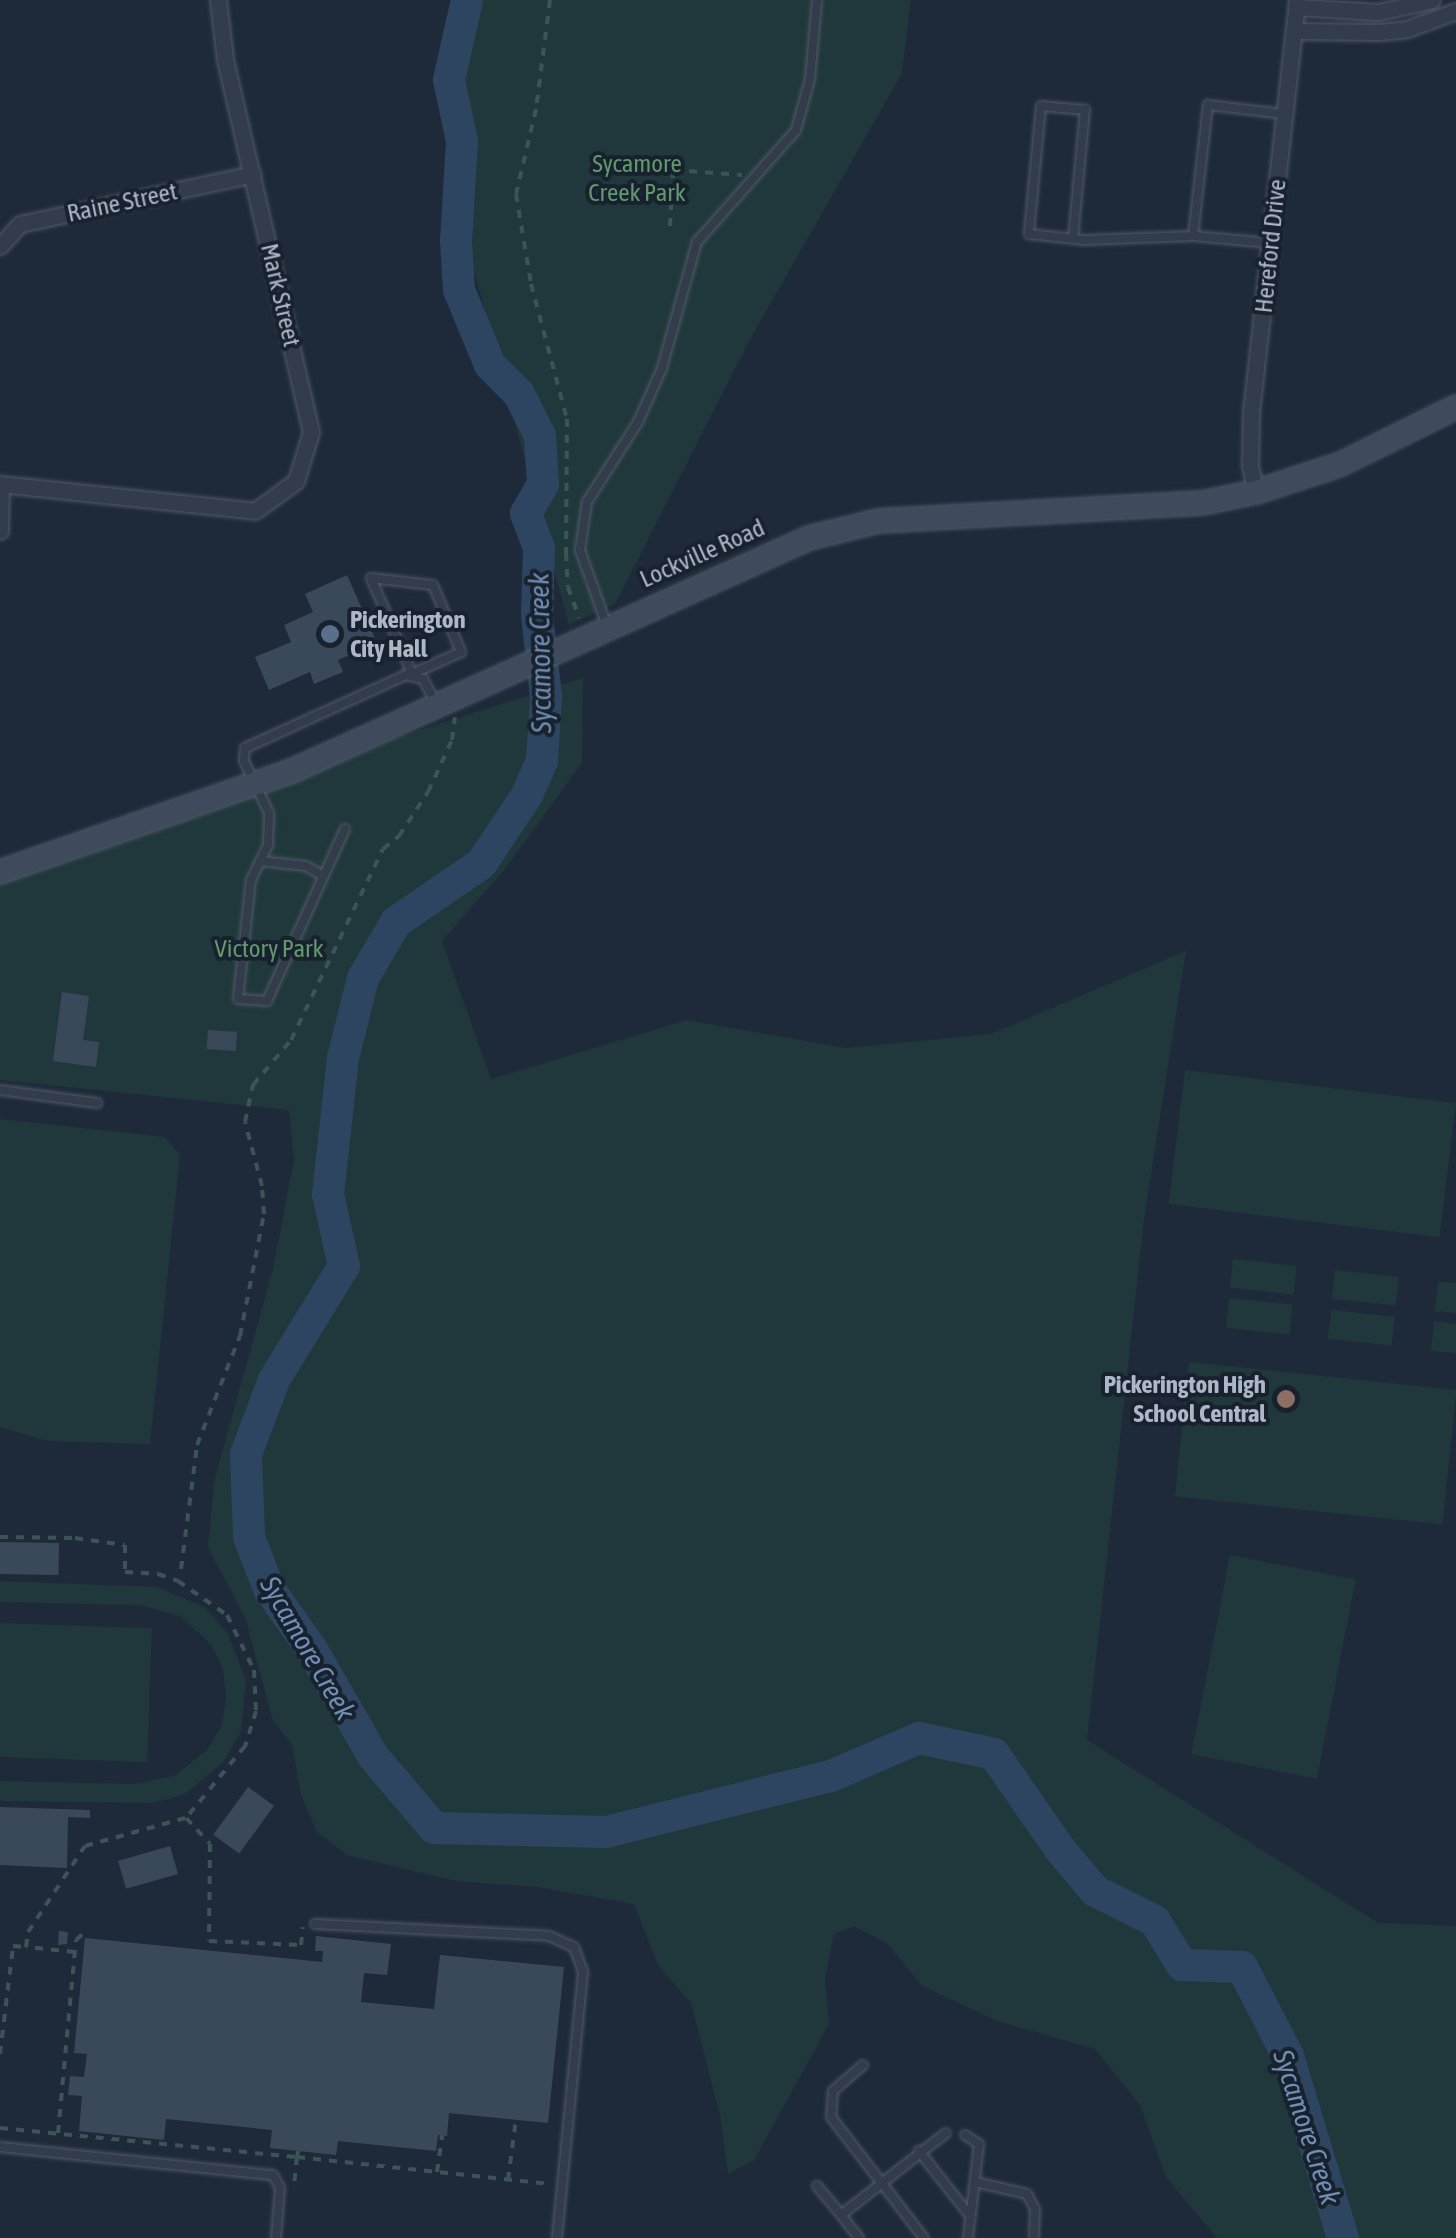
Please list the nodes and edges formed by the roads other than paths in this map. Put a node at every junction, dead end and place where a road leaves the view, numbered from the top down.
1 (218, 0) edge
2 (817, 0) edge
3 (1432, 0) edge
4 (1296, 3) edge
5 (1456, 11) edge
6 (1294, 30) junction
7 (1284, 114) junction
8 (253, 174) junction
9 (1193, 236) junction
10 (1072, 238) junction
11 (1270, 243) junction
12 (0, 246) edge
13 (1456, 407) edge
14 (1, 484) edge
15 (1256, 492) junction
16 (0, 531) edge
17 (607, 626) junction
18 (412, 674) junction
19 (447, 701) junction
20 (253, 784) junction
21 (344, 829) dead end
22 (260, 861) junction
23 (0, 872) edge
24 (323, 876) junction
25 (0, 1090) edge
26 (97, 1103) dead end
27 (315, 1924) road end
28 (862, 2066) dead end
29 (946, 2133) dead end
30 (965, 2135) dead end
31 (0, 2147) edge
32 (920, 2151) junction
33 (975, 2182) junction
34 (880, 2184) junction
35 (817, 2186) dead end
36 (841, 2215) junction
37 (971, 2217) junction
38 (276, 2238) edge
39 (557, 2238) edge
40 (859, 2238) edge
41 (924, 2238) edge
42 (968, 2238) edge
43 (1034, 2238) edge

1 - 8 street, Mark Street
2 - 17 lane
3 - 4 street
4 - 6 street, Hereford Drive
5 - 6 street
6 - 7 street, Hereford Drive
7 - 9 lane
7 - 11 street, Hereford Drive
8 - 12 street, Raine Street
8 - 14 street, Mark Street
9 - 10 lane
9 - 11 lane
10 - 10 lane
11 - 15 street, Hereford Drive
13 - 15 main road, Lockville Road
14 - 16 street
15 - 17 main road, Lockville Road
17 - 19 main road, Lockville Road
18 - 18 lane
18 - 19 lane
18 - 20 lane
19 - 20 main road, Lockville Road
20 - 22 lane
20 - 23 main road, Lockville Road
21 - 24 lane
22 - 24 lane
22 - 24 lane
25 - 26 lane
27 - 39 lane
28 - 34 lane
29 - 32 lane
30 - 33 lane
31 - 38 lane
32 - 34 lane
32 - 37 lane
33 - 37 lane
33 - 43 lane
34 - 36 lane
34 - 41 lane
35 - 36 lane
36 - 40 lane
37 - 42 lane

